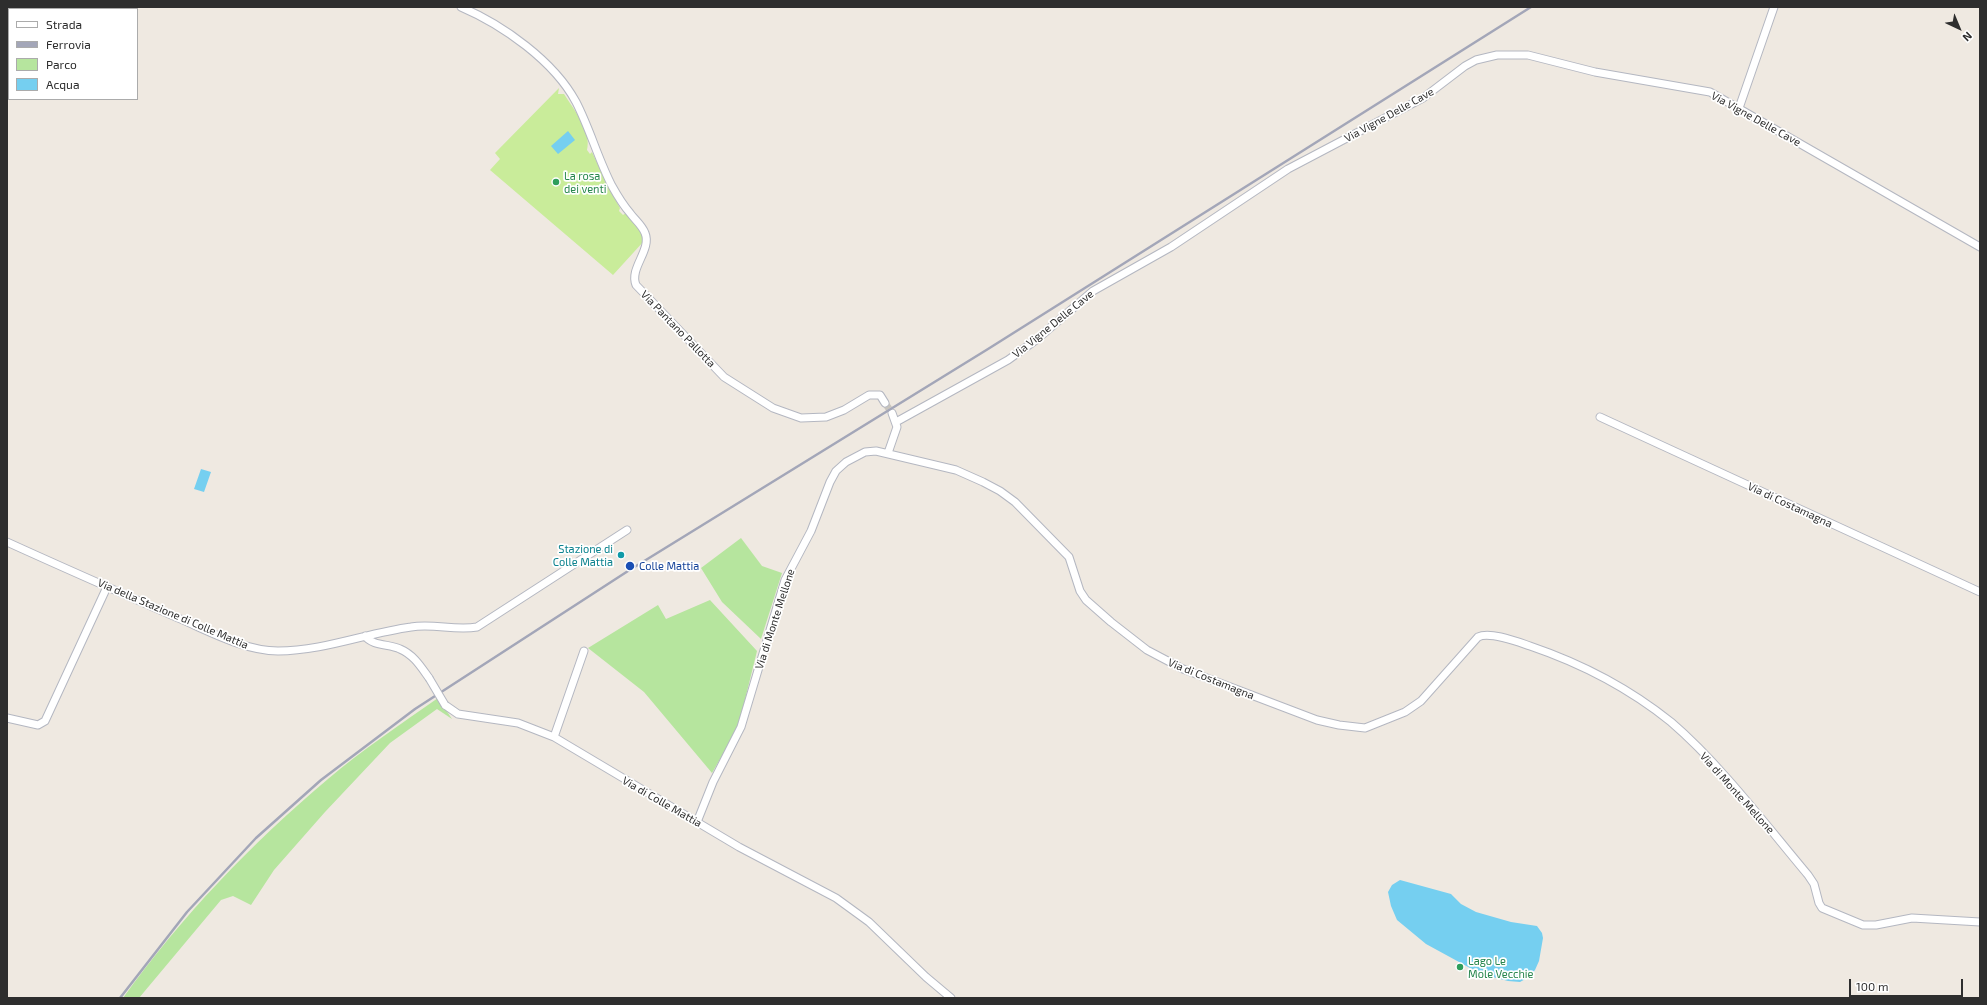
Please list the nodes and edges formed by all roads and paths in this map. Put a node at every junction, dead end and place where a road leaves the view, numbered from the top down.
1 (461, 7) edge
2 (1774, 7) edge
3 (1739, 108) junction
4 (1980, 247) edge
5 (885, 403) tunnel mouth
6 (892, 413) tunnel mouth
7 (1600, 417) dead end
8 (896, 422) junction
9 (888, 453) junction
10 (627, 530) dead end
11 (7, 542) edge
12 (107, 587) junction
13 (1980, 592) edge
14 (365, 636) junction
15 (1481, 636) joint
16 (584, 651) dead end
17 (7, 718) edge
18 (554, 737) junction
19 (697, 822) junction
20 (1980, 922) edge
21 (951, 998) edge

1 - 5 street, Via Pantano Pallotta
2 - 3 street
3 - 4 street, Via Vigne Delle Cave
3 - 8 street, Via Vigne Delle Cave
6 - 8 street
7 - 13 street, Via di Costamagna
8 - 9 street
9 - 15 street, Via di Costamagna
9 - 19 street, Via di Monte Mellone
10 - 14 street, Via della Stazione di Colle Mattia
11 - 12 street, Via della Stazione di Colle Mattia
12 - 14 street, Via della Stazione di Colle Mattia
12 - 17 street
14 - 18 street, Via di Colle Mattia, bridge
15 - 20 street, Via di Monte Mellone
16 - 18 street
18 - 19 street, Via di Colle Mattia
19 - 21 street, Via di Colle Mattia

